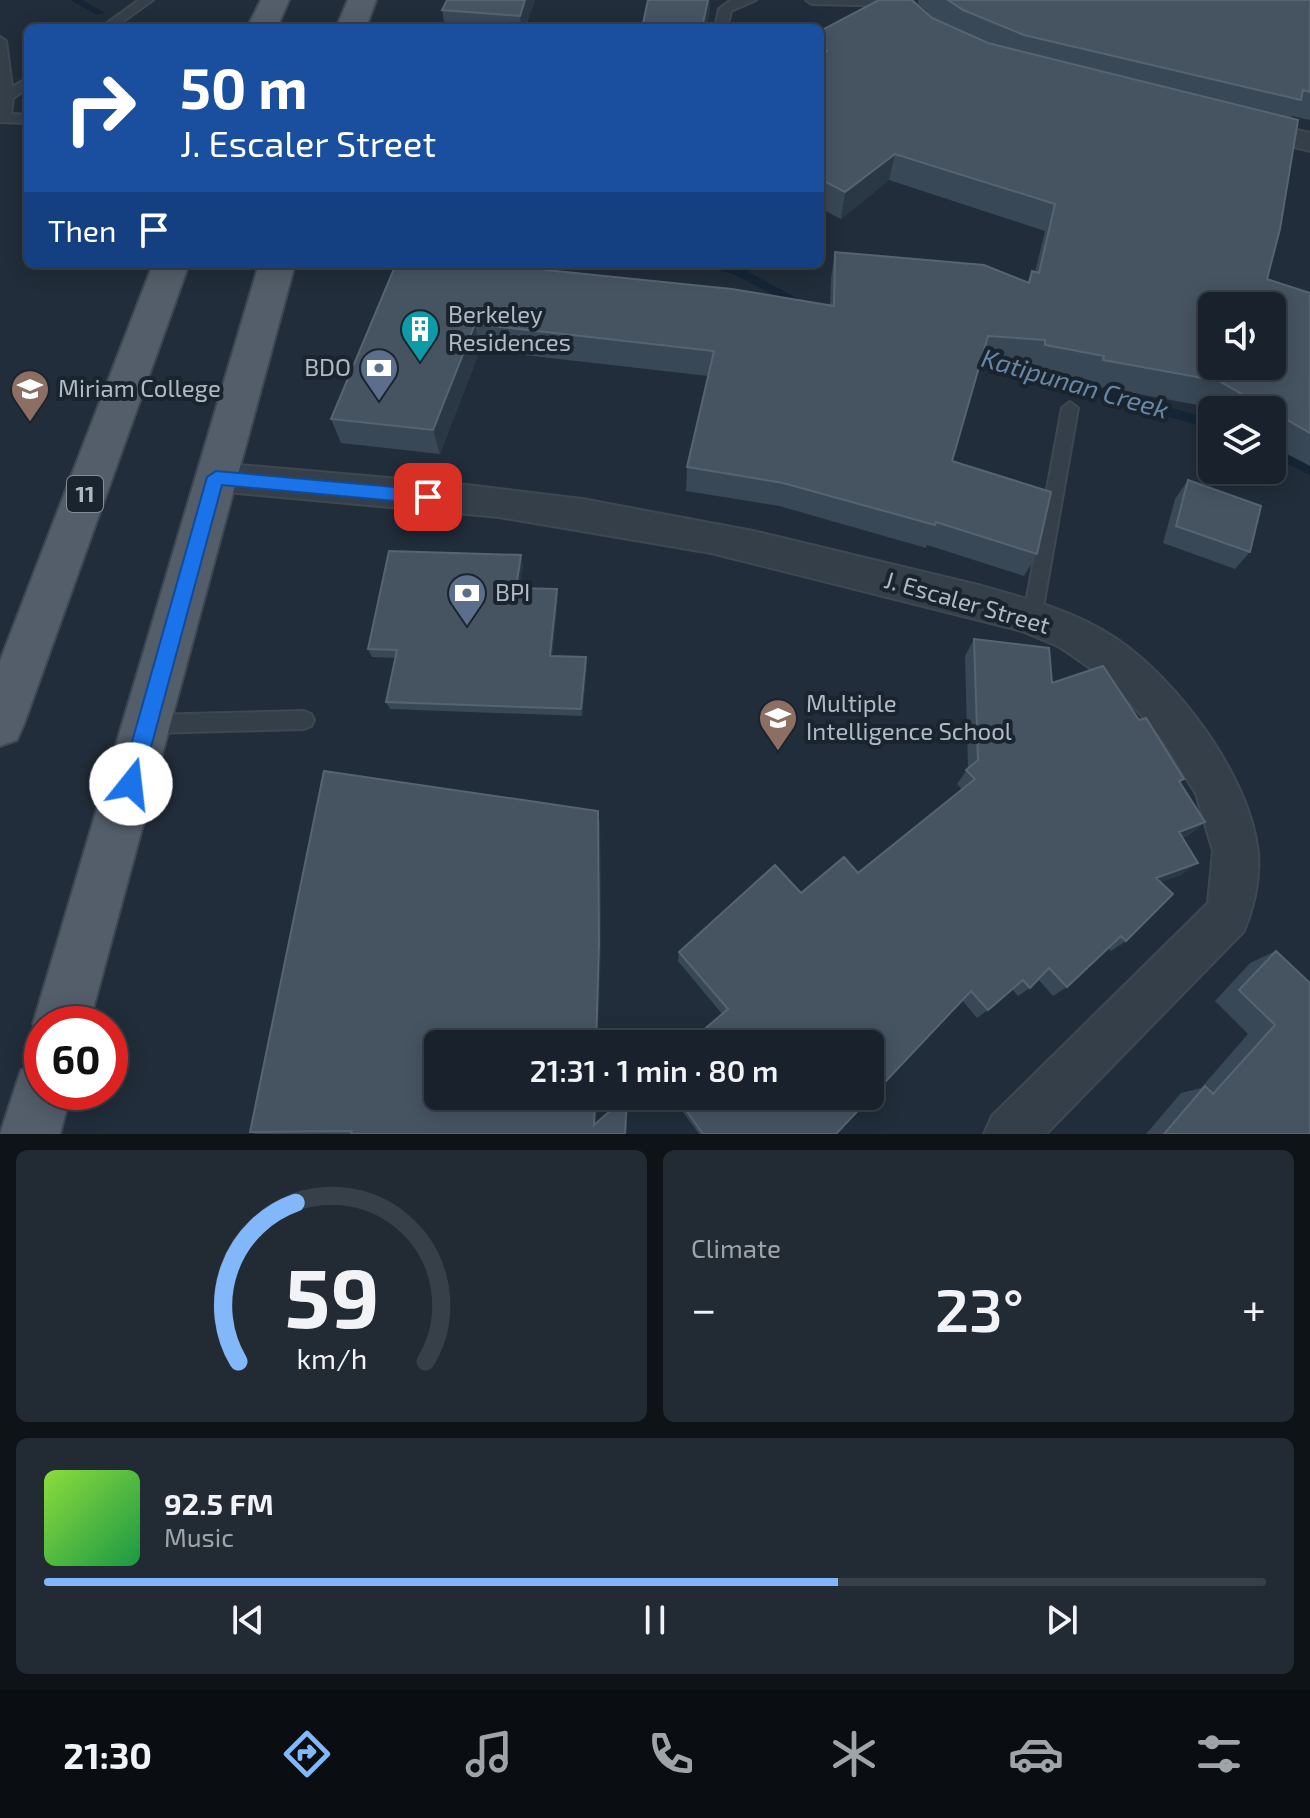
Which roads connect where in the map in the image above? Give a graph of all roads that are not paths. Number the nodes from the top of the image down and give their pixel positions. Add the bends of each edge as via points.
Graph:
1 (147, 0) edge
2 (275, 0) edge
3 (362, 0) edge
4 (750, 0) edge
5 (812, 0) edge
6 (903, 7) edge
7 (112, 24) edge
8 (264, 24) edge
9 (353, 24) edge
10 (722, 24) edge
11 (0, 41) edge
12 (24, 85) edge
13 (7, 96) junction
14 (2, 118) edge
15 (24, 119) edge
16 (1217, 119) edge
17 (1310, 142) edge
18 (170, 268) edge
19 (276, 268) edge
20 (1070, 408) dead end
21 (216, 477) junction
22 (1032, 619) junction
23 (304, 720) dead end
24 (0, 724) edge
25 (148, 724) junction
26 (66, 1006) edge
27 (37, 1110) edge
28 (30, 1134) edge
29 (1010, 1134) edge

1 - 7 lane
2 - 8 main road
3 - 9 main road
4 - 10 lane via 725,9
5 - 6 lane
11 - 13 lane
12 - 13 lane
13 - 14 lane
14 - 15 lane
16 - 17 street
18 - 24 main road, 11
19 - 21 main road
20 - 22 lane
21 - 22 street, J. Escaler Street via 539,508 776,551
21 - 25 main road
22 - 29 street, J. Escaler Street via 1074,635 1110,657 1174,718 1218,796 1234,844 1236,880 1228,915
23 - 25 lane
25 - 26 main road
27 - 28 main road

